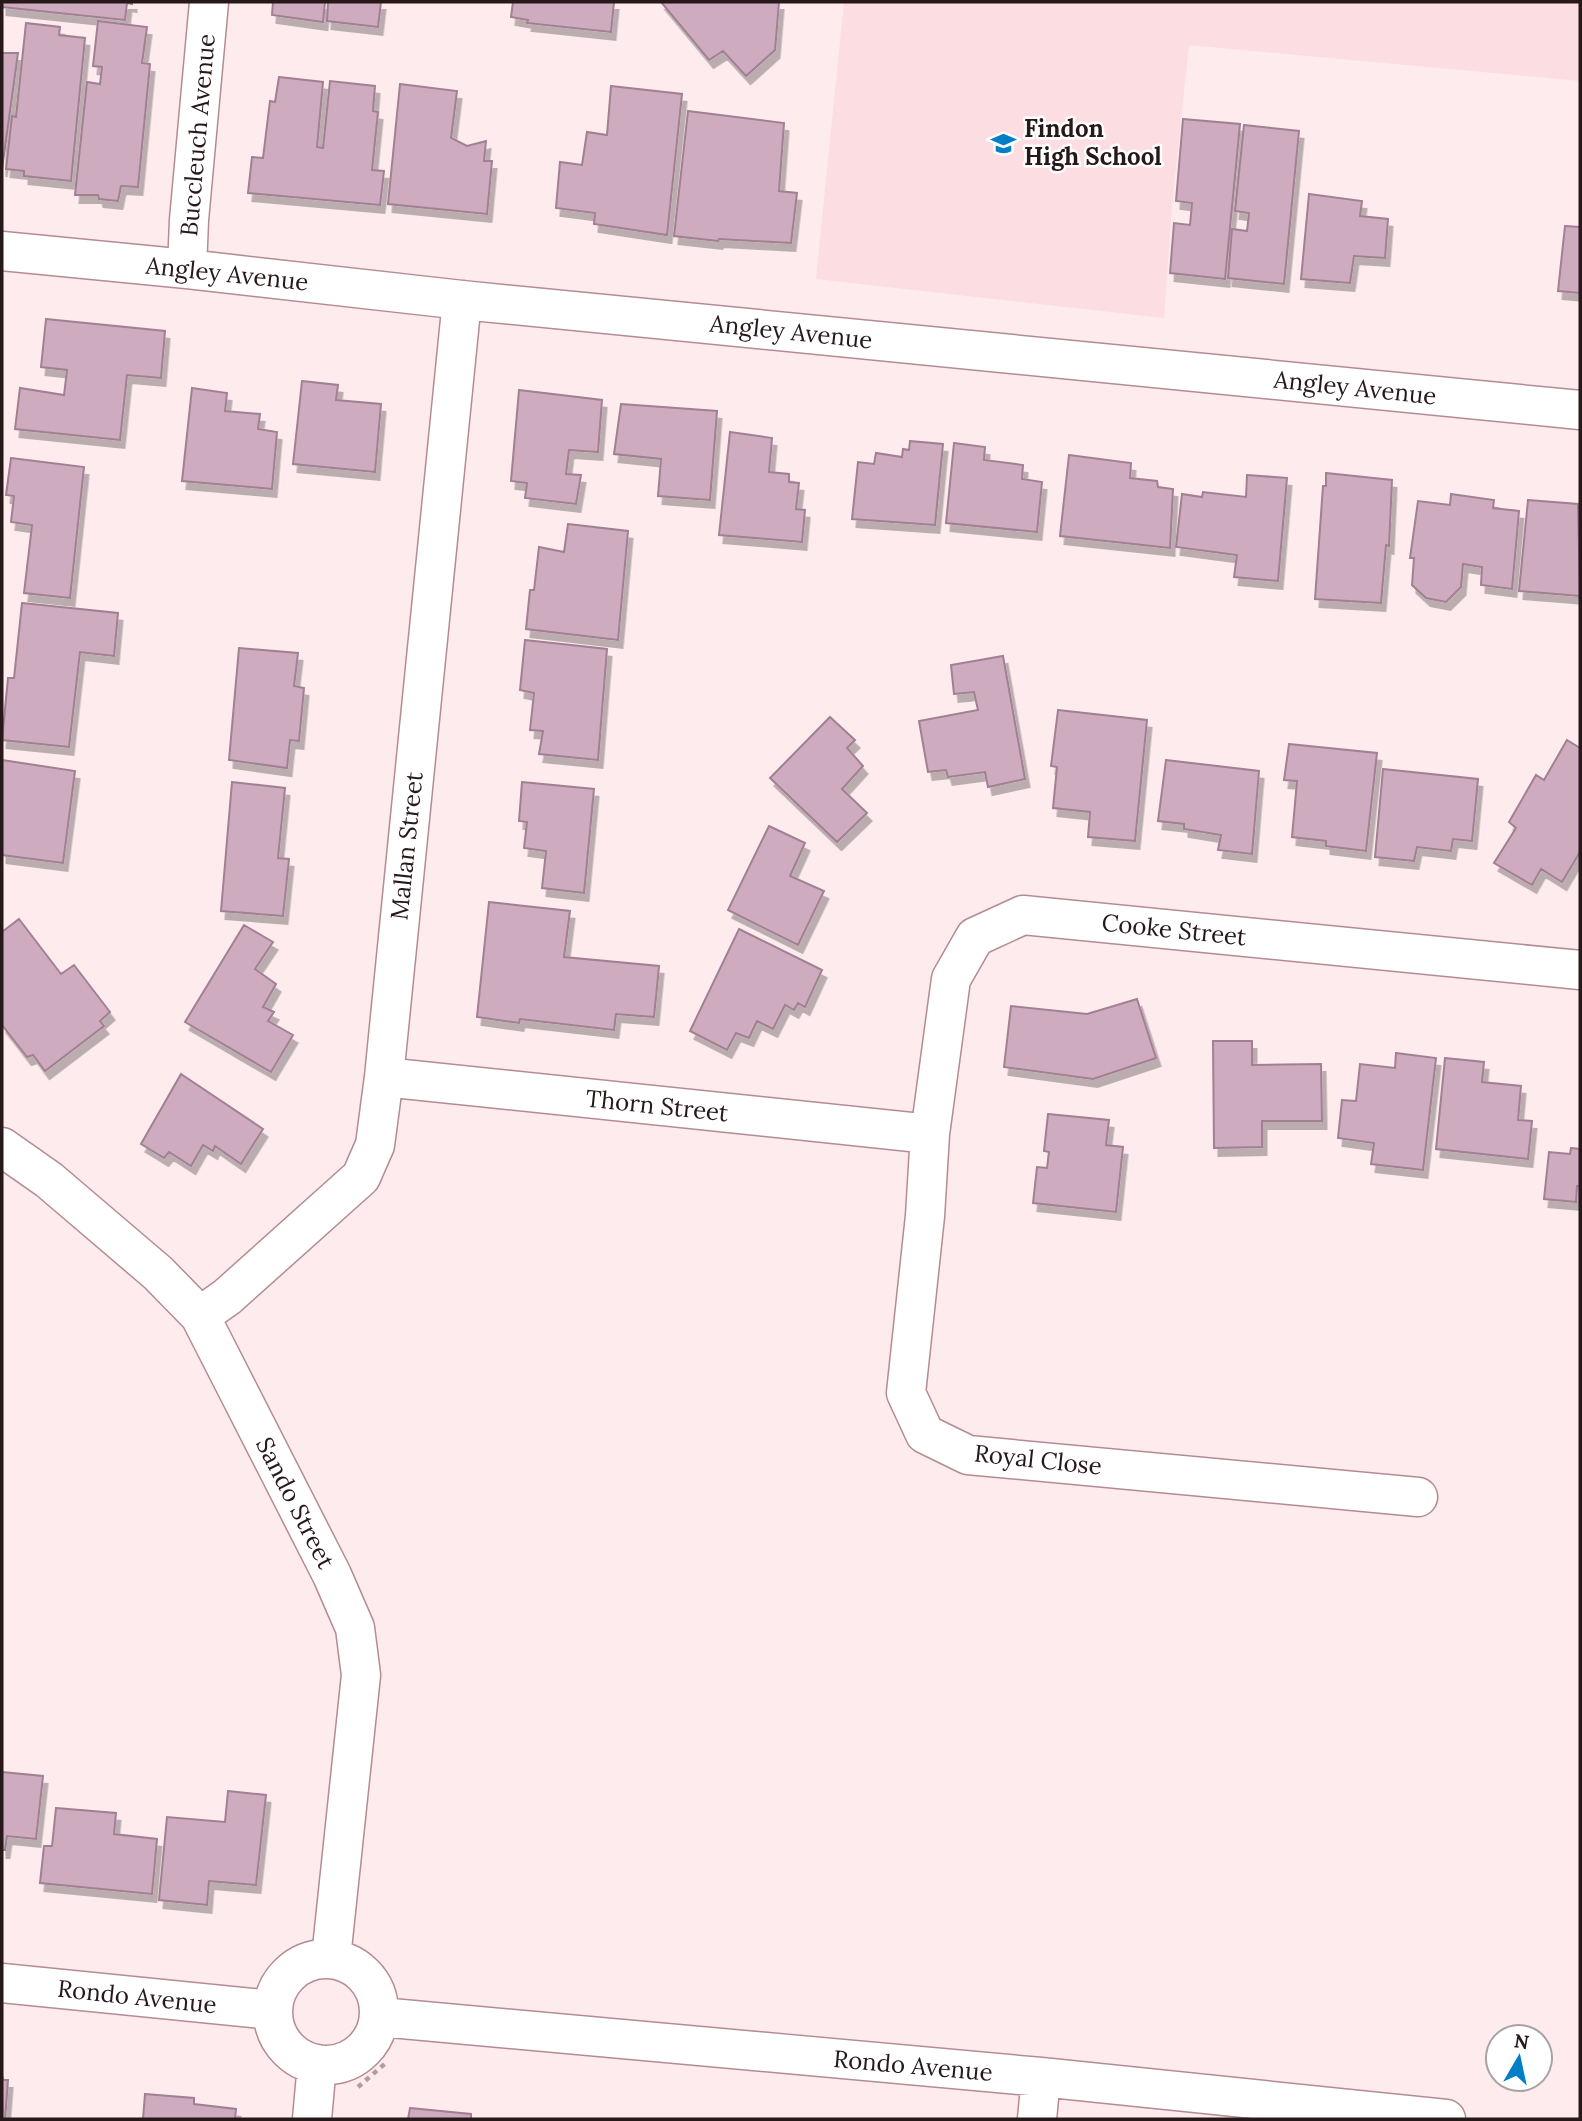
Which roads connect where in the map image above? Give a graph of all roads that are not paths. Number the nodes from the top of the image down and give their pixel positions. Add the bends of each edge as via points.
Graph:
1 (209, 2) edge
2 (2, 251) edge
3 (187, 269) junction
4 (462, 300) junction
5 (1580, 410) edge
6 (1580, 970) edge
7 (384, 1077) junction
8 (930, 1134) junction
9 (2, 1147) edge
10 (200, 1317) junction
11 (1418, 1497) dead end
12 (331, 1958) junction
13 (2, 1983) edge
14 (273, 2010) junction
15 (380, 2017) junction
16 (317, 2064) junction
17 (1041, 2077) junction
18 (312, 2119) edge
19 (1037, 2119) edge
20 (1446, 2119) edge

1 - 3 street, Buccleuch Avenue
2 - 3 street, Angley Avenue
3 - 4 street, Angley Avenue
4 - 5 street, Angley Avenue
4 - 7 street, Mallan Street
6 - 8 street, Cooke Street via 1023,915 975,937 951,979
7 - 8 street, Thorn Street
7 - 10 street, Mallan Street via 375,1145 361,1177
8 - 11 street, Royal Close via 906,1393 925,1434 968,1455
9 - 10 street, Sando Street via 49,1180 158,1273
10 - 12 street, Sando Street via 355,1628 361,1675
12 - 14 street via 296,1967 282,1980
12 - 15 street via 354,1966 370,1979
13 - 14 street, Rondo Avenue
14 - 16 street via 282,2042 302,2060
15 - 16 street via 370,2043 357,2056 343,2063
15 - 17 street, Rondo Avenue
16 - 18 street
17 - 19 street
17 - 20 street, Rondo Avenue

